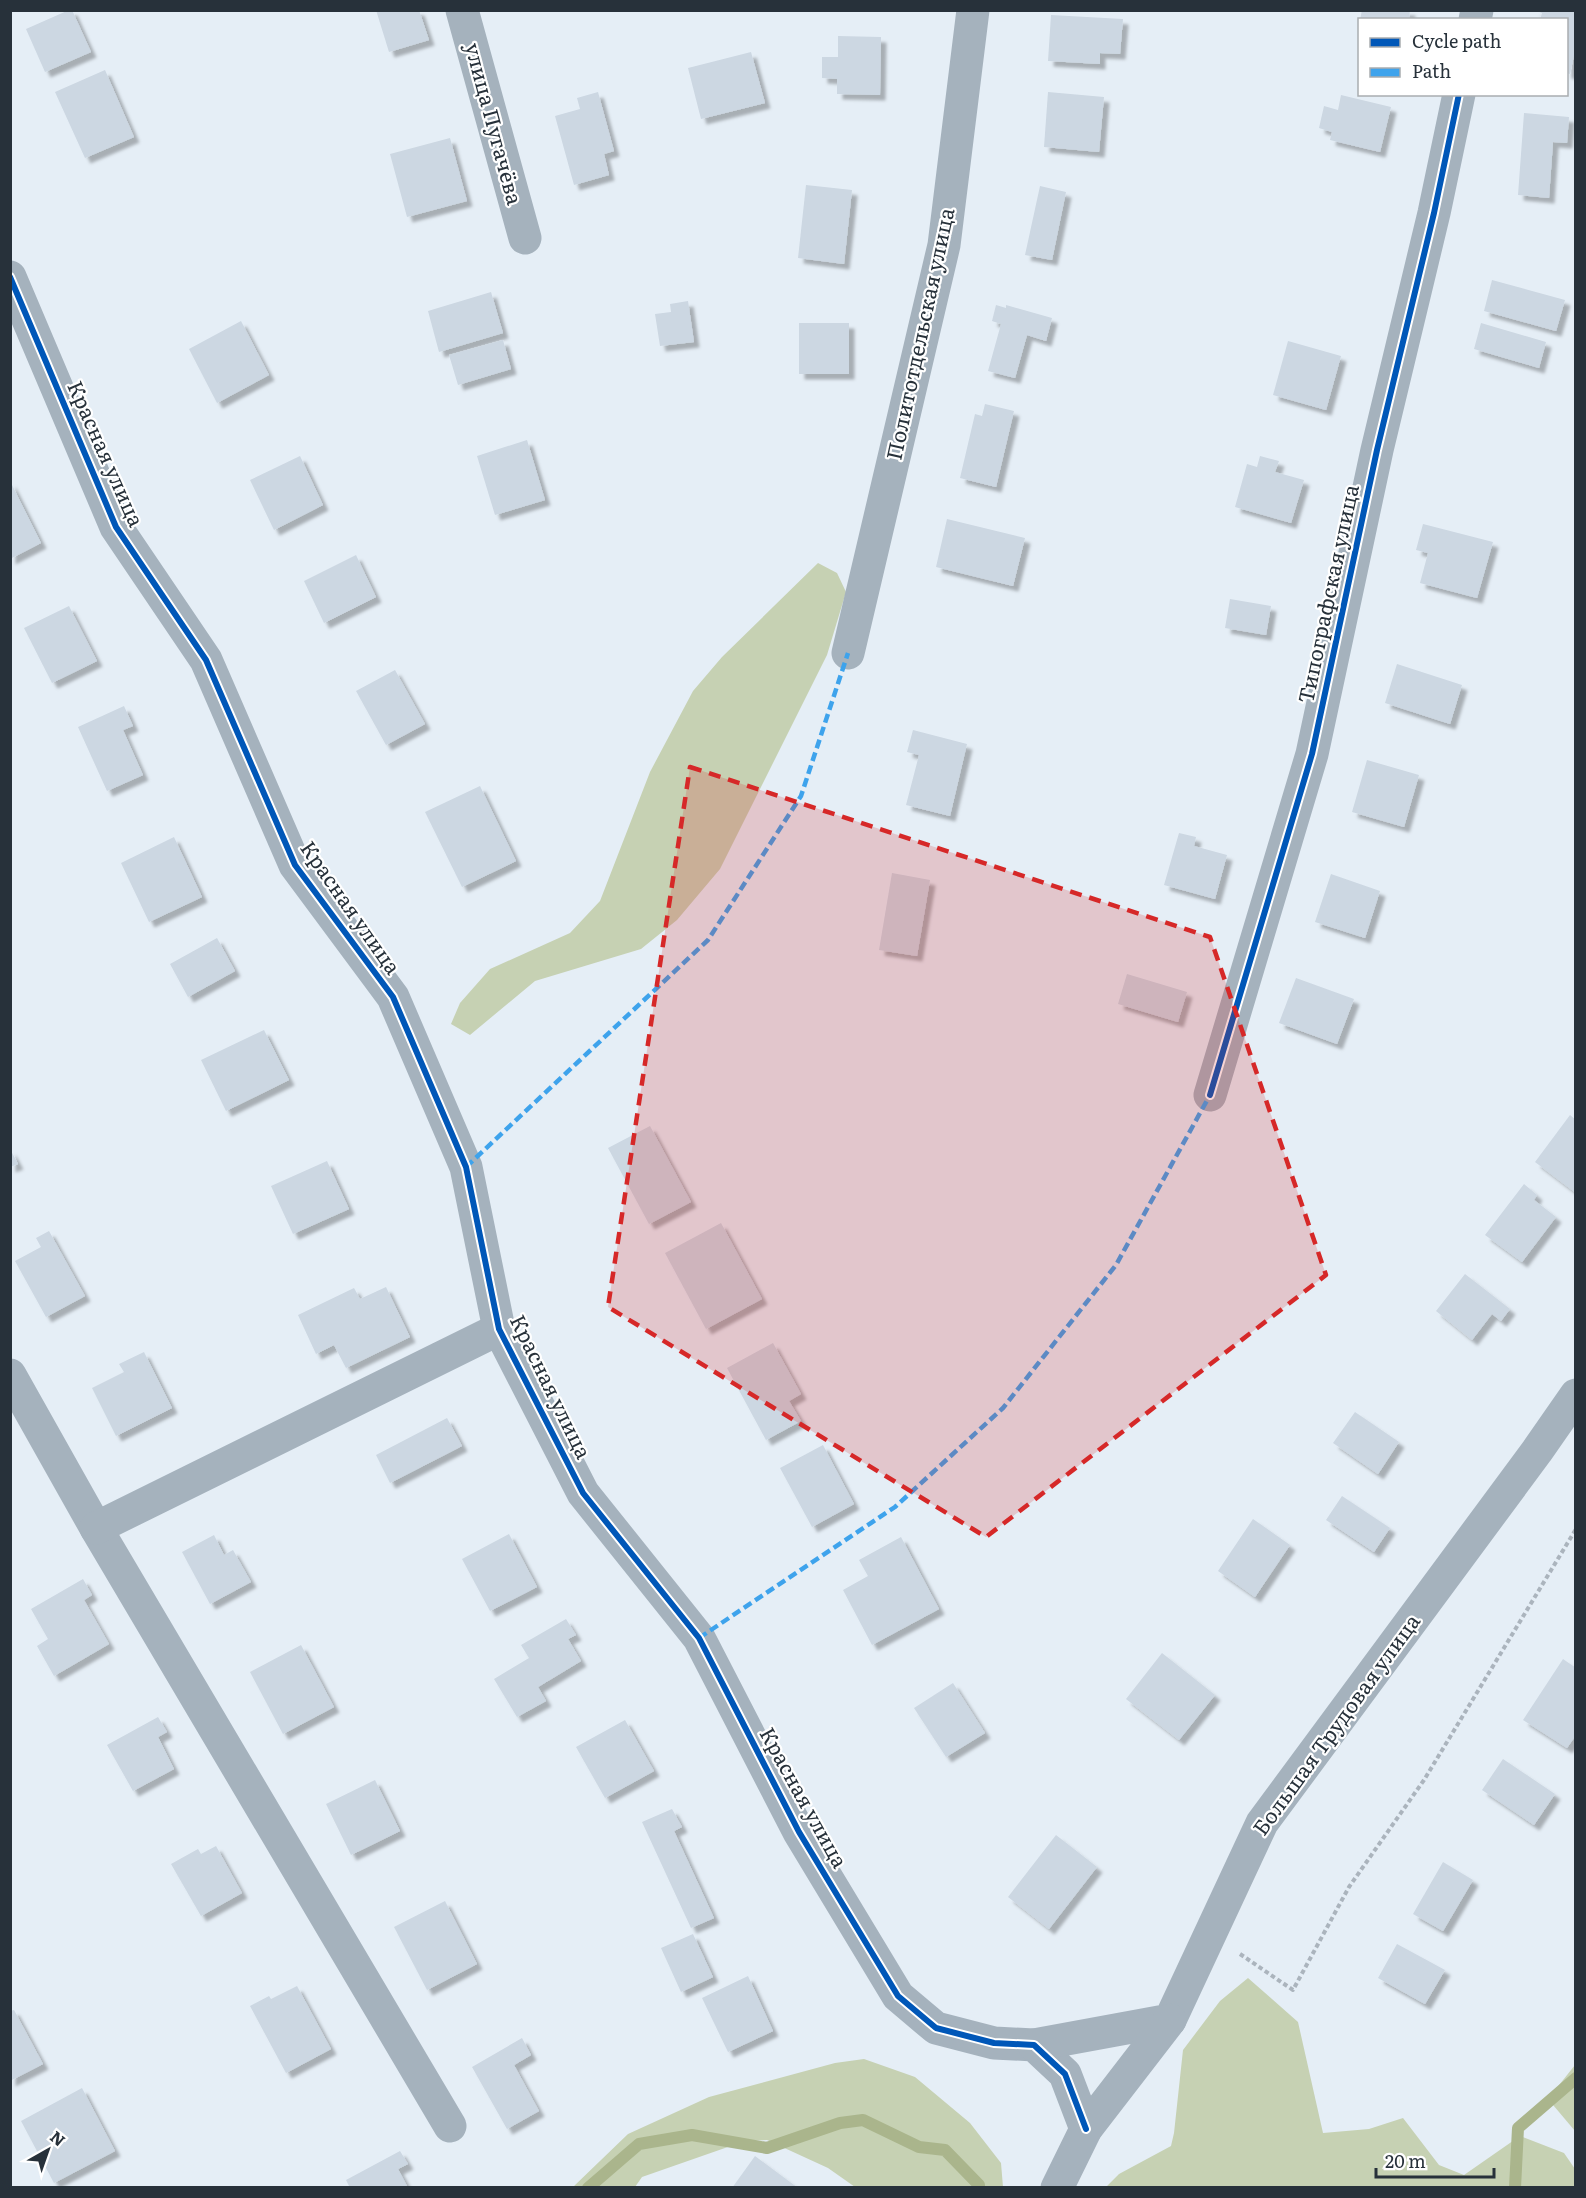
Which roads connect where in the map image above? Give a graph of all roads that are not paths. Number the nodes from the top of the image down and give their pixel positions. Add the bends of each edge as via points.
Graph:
1 (462, 10) edge
2 (973, 10) edge
3 (1459, 96) edge
4 (525, 238) dead end
5 (10, 277) edge
6 (848, 653) dead end
7 (1210, 1095) dead end
8 (499, 1329) junction
9 (10, 1375) edge
10 (1575, 1395) edge
11 (96, 1528) junction
12 (1170, 2020) junction
13 (1034, 2045) junction
14 (450, 2126) dead end
15 (1086, 2129) junction
16 (1057, 2187) edge

1 - 4 street, улица Пугачёва
2 - 6 street, Политотдельская улица via 944,245
3 - 7 street, Типографская улица via 1312,754
5 - 8 street, Красная улица via 116,528 206,660 295,865 393,997 465,1167
8 - 11 street
8 - 13 street, Красная улица via 583,1493 699,1638 800,1832 898,1996 936,2028 994,2043
9 - 11 street
10 - 12 street, Большая Трудовая улица via 1262,1823
11 - 14 street
12 - 13 street
12 - 15 street, Большая Трудовая улица
13 - 15 street via 1065,2074
15 - 16 street, Большая Трудовая улица

